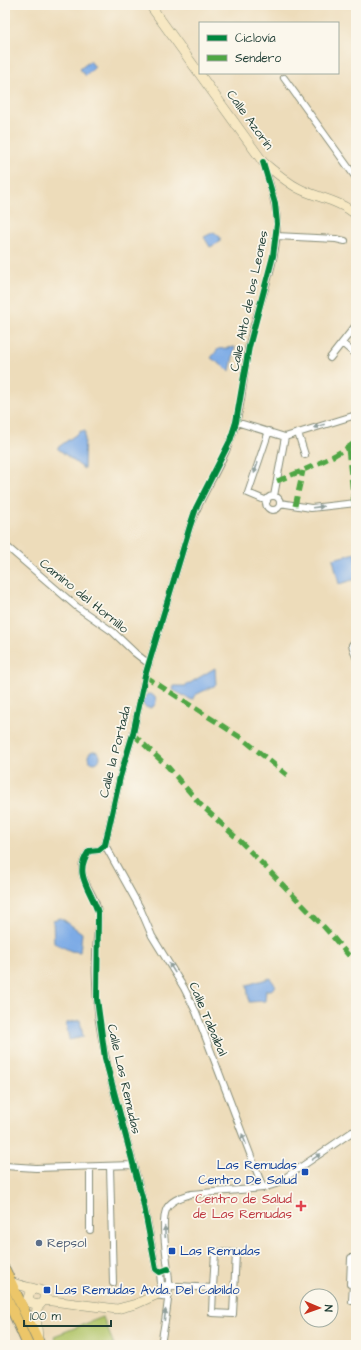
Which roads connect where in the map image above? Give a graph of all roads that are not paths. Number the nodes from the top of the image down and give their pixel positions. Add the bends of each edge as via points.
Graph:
1 (150, 5) edge
2 (199, 72) edge
3 (200, 74) edge
4 (284, 78) dead end
5 (264, 162) junction
6 (356, 178) edge
7 (356, 214) edge
8 (276, 236) junction
9 (345, 242) dead end
10 (356, 326) edge
11 (342, 343) junction
12 (356, 355) edge
13 (330, 358) dead end
14 (356, 415) edge
15 (236, 422) junction
16 (268, 431) junction
17 (298, 433) junction
18 (285, 437) junction
19 (305, 455) dead end
20 (274, 496) junction
21 (267, 500) junction
22 (280, 503) junction
23 (356, 503) edge
24 (5, 545) edge
25 (356, 640) edge
26 (356, 657) edge
27 (149, 664) junction
28 (105, 845) junction
29 (356, 1131) edge
30 (133, 1165) junction
31 (5, 1166) edge
32 (110, 1166) junction
33 (90, 1167) junction
34 (263, 1188) junction
35 (90, 1230) dead end
36 (356, 1258) edge
37 (168, 1269) junction
38 (5, 1270) edge
39 (160, 1272) junction
40 (11, 1282) junction
41 (113, 1283) dead end
42 (169, 1284) junction
43 (354, 1284) edge
44 (161, 1285) junction
45 (213, 1288) junction
46 (34, 1289) junction
47 (5, 1294) edge
48 (156, 1295) junction
49 (168, 1297) junction
50 (352, 1301) dead end
51 (42, 1303) junction
52 (39, 1343) edge
53 (28, 1345) edge
54 (161, 1345) edge

1 - 2 street, Calle Azorín
3 - 5 street, Calle Azorín
4 - 6 street
5 - 7 street, Calle Azorín via 299,188 346,206
5 - 8 street, Calle Alto de los Leones via 275,204
8 - 9 street via 336,239
8 - 15 street, Calle Alto de los Leones via 249,347
10 - 11 street
11 - 12 street
11 - 13 street
14 -> 17 street
15 - 16 street
15 - 27 street via 223,458 196,508
16 - 18 street
16 -> 21 street via 248,493
17 - 18 street
17 - 19 street
18 - 20 street
20 - 21 street
20 - 22 street via 279,498
21 - 22 street via 270,509 275,510
22 -> 23 street via 311,508
24 - 27 street, Camino del Hornillo
25 - 26 street via 352,645
27 - 28 street, Calle la Portada via 138,702 133,734 108,822
28 - 30 street, Calle Las Remudas via 99,850 89,851 84,858 82,873 98,913 96,998 105,1058
34 -> 28 street, Calle Tabaibal via 196,1012 152,936 140,908
34 -> 29 street via 276,1184
30 - 32 street
30 - 39 street, Calle Las Remudas via 156,1269
31 - 33 street
32 - 33 street
32 - 41 street
33 - 35 street
37 -> 34 street via 165,1222 166,1210 172,1203 191,1194
36 - 43 street via 351,1258 350,1284
37 - 39 street
37 - 42 street
38 - 40 main road
39 - 44 street, Calle Las Remudas
40 - 46 street
40 - 52 main road
42 - 44 street
42 - 45 street
42 - 49 street
43 - 50 street
44 - 48 street
45 - 45 street via 212,1313 233,1314 236,1253 215,1252
46 - 51 street via 42,1291
46 - 51 street via 28,1298 31,1303
47 - 53 main road
48 - 49 street
48 - 51 street via 117,1309
54 -> 49 street
51 - 52 street via 36,1314

